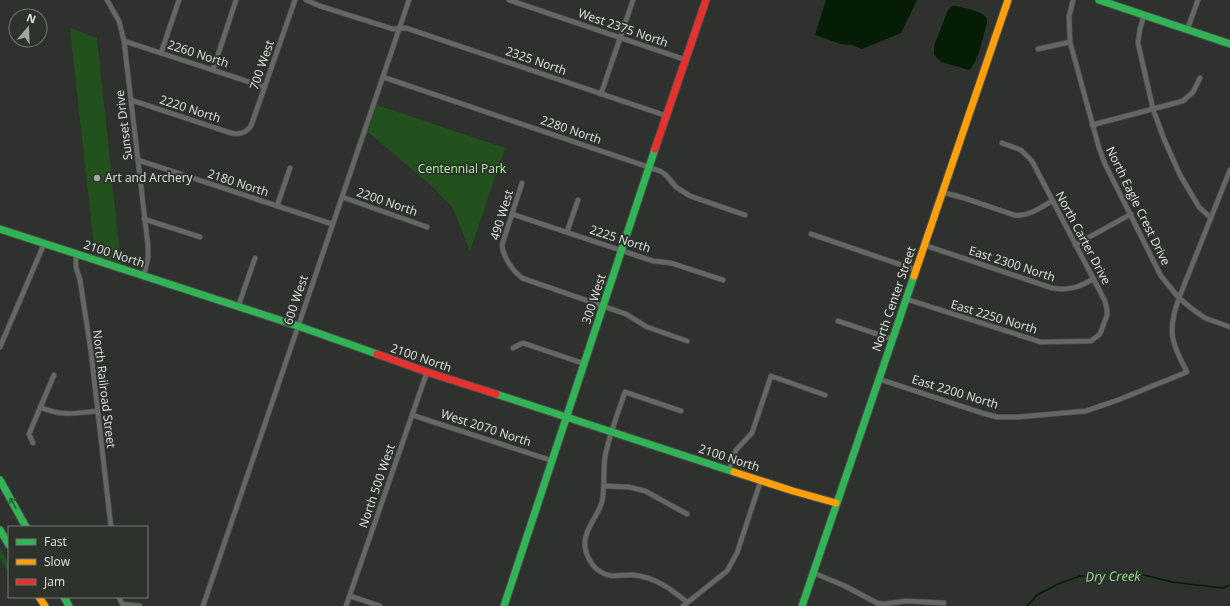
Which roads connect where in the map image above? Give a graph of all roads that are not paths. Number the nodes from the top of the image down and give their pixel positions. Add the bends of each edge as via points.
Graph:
1 (108, 0) edge
2 (179, 0) edge
3 (236, 0) edge
4 (295, 0) edge
5 (306, 0) edge
6 (409, 0) edge
7 (509, 0) edge
8 (633, 0) edge
9 (705, 0) edge
10 (1008, 0) edge
11 (1073, 0) edge
12 (1099, 0) edge
13 (1198, 0) edge
14 (1113, 2) edge
15 (1144, 15) junction
16 (399, 28) junction
17 (1187, 30) junction
18 (620, 38) junction
19 (124, 41) junction
20 (1070, 42) junction
21 (1230, 44) edge
22 (1038, 49) dead end
23 (161, 53) junction
24 (686, 60) junction
25 (213, 70) junction
26 (383, 77) junction
27 (1200, 78) dead end
28 (265, 87) junction
29 (601, 94) junction
30 (131, 100) junction
31 (1153, 109) junction
32 (667, 116) junction
33 (1092, 125) junction
34 (243, 133) joint
35 (1002, 143) dead end
36 (138, 160) junction
37 (649, 167) junction
38 (290, 168) dead end
39 (1229, 173) edge
40 (522, 183) dead end
41 (942, 192) junction
42 (342, 197) junction
43 (578, 200) dead end
44 (1052, 201) junction
45 (277, 206) junction
46 (512, 214) junction
47 (1131, 214) junction
48 (745, 215) dead end
49 (1211, 218) junction
50 (144, 219) junction
51 (332, 224) junction
52 (427, 227) dead end
53 (0, 229) edge
54 (567, 232) junction
55 (811, 234) dead end
56 (200, 238) dead end
57 (44, 244) junction
58 (1075, 244) junction
59 (924, 245) junction
60 (622, 250) junction
61 (76, 253) junction
62 (255, 258) dead end
63 (916, 270) junction
64 (144, 276) junction
65 (1094, 279) junction
66 (723, 280) dead end
67 (1179, 298) junction
68 (906, 300) junction
69 (238, 306) junction
70 (604, 306) junction
71 (838, 321) dead end
72 (298, 326) junction
73 (1230, 327) edge
74 (1100, 334) joint
75 (892, 339) junction
76 (687, 341) dead end
77 (0, 347) edge
78 (513, 348) dead end
79 (585, 364) junction
80 (427, 372) junction
81 (54, 375) dead end
82 (879, 379) junction
83 (825, 395) dead end
84 (40, 408) junction
85 (98, 411) junction
86 (681, 411) dead end
87 (412, 415) junction
88 (568, 417) junction
89 (612, 431) junction
90 (33, 443) dead end
91 (553, 461) junction
92 (729, 470) junction
93 (0, 480) edge
94 (761, 480) junction
95 (605, 486) junction
96 (836, 503) junction
97 (687, 514) dead end
98 (25, 526) edge
99 (111, 526) edge
100 (0, 530) edge
101 (8, 543) edge
102 (814, 573) junction
103 (350, 596) junction
104 (119, 598) edge
105 (944, 603) dead end
106 (685, 604) edge
107 (905, 604) edge
108 (140, 606) edge
109 (203, 606) edge
110 (346, 606) edge
111 (380, 606) edge
112 (504, 606) edge
113 (802, 606) edge

1 - 19 street, Sunset Drive via 120,21
2 - 23 street
3 - 25 street
4 - 28 street, 700 West
5 - 16 street, 2325 North via 393,29
6 - 16 street, 600 West
7 - 18 street, West 2375 North
8 - 18 street
9 - 24 main road, 300 West
10 - 41 main road, North Center Street
11 - 20 street, North Eagle Crest Drive via 1069,17
12 - 14 main road
13 - 17 street
14 - 15 main road
15 - 17 main road
15 - 31 street via 1139,35 1139,50
16 - 26 street, 600 West
16 - 29 street, 2325 North via 406,28
17 - 21 main road
18 - 24 street, West 2375 North
18 - 29 street
19 - 23 street, 2260 North
19 - 30 street, Sunset Drive
20 - 22 street
20 - 33 street, North Eagle Crest Drive
23 - 25 street, 2260 North
24 - 32 main road, 300 West
25 - 28 street, 2260 North
26 - 37 street, 2280 North
26 - 42 street, 600 West
27 - 31 street via 1193,92 1183,101
28 - 34 street, 700 West via 251,126
29 - 32 street, 2325 North
30 - 34 street, 2220 North via 231,134
30 - 36 street, Sunset Drive
31 - 33 street
31 - 49 street via 1180,175 1199,207
32 - 37 main road, 300 West
33 - 47 street, North Eagle Crest Drive via 1101,155
35 - 44 street, North Carter Drive via 1027,155
36 - 45 street, 2180 North
36 - 50 street, Sunset Drive
37 - 48 street, 2280 North via 666,175 676,187 690,196
37 - 60 main road, 300 West
38 - 45 street
39 - 49 street
40 - 46 street, 490 West
41 - 44 street via 1021,216
41 - 59 main road, North Center Street
42 - 51 street, 600 West
42 - 52 street, 2200 North
43 - 54 street
44 - 58 street, North Carter Drive
45 - 51 street, 2180 North
46 - 54 street, 2225 North
46 - 70 street, 490 West via 502,250 515,273 522,278
47 - 58 street
47 - 67 street, North Eagle Crest Drive via 1161,276
49 - 67 street
50 - 56 street
50 - 64 street, Sunset Drive via 148,258
51 - 72 street, 600 West
53 - 57 main road, 2100 North
54 - 60 street, 2225 North
55 - 63 street
57 - 61 main road, 2100 North
57 - 77 street
58 - 65 street, North Carter Drive
59 - 63 main road, North Center Street
59 - 65 street, East 2300 North via 1052,288 1070,289
60 - 66 street, 2225 North
60 - 70 main road, 300 West
61 - 64 main road, 2100 North
61 - 85 street, North Railroad Street
62 - 69 street
63 - 68 main road, North Center Street
64 - 69 main road, 2100 North
65 - 74 street, North Carter Drive via 1107,310
67 - 73 street, North Eagle Crest Drive via 1205,318
67 - 82 street, East 2200 North via 1172,318 1172,337 1187,372 1086,411 1018,417 997,416
68 - 74 street, East 2250 North via 1041,342 1091,341
68 - 75 main road, North Center Street
69 - 72 main road, 2100 North
70 - 76 street via 626,314 647,327
70 - 79 main road, 300 West
71 - 75 street
72 - 80 main road, 2100 North
72 - 109 street, 600 West
75 - 82 main road, North Center Street
78 - 79 street via 523,344
79 - 88 main road, 300 West
80 - 87 street, North 500 West
80 - 88 main road, 2100 North
81 - 84 street
82 - 96 main road, North Center Street
83 - 92 street via 771,376 752,433 736,450
84 - 85 street via 64,414
84 - 90 street via 29,434
85 - 99 street, North Railroad Street
86 - 89 street via 625,392
87 - 91 street, West 2070 North
87 - 103 street, North 500 West
88 - 89 main road, 2100 North
88 - 91 main road, 300 West
89 - 92 main road, 2100 North
89 - 95 street via 605,456
91 - 112 main road, 300 West
92 - 94 main road, 2100 North
98 -> 93 main road
94 - 96 main road, 2100 North
94 - 106 street via 737,553 727,571
95 - 97 street via 645,491
95 - 106 street via 601,504 587,532 586,553 599,571 607,576 645,577 670,588
96 - 102 main road, North Center Street
100 - 101 main road
102 - 107 street via 877,603
102 - 113 main road, North Center Street
103 - 110 street, North 500 West
103 - 111 street
104 - 108 street via 122,604
105 - 107 street

